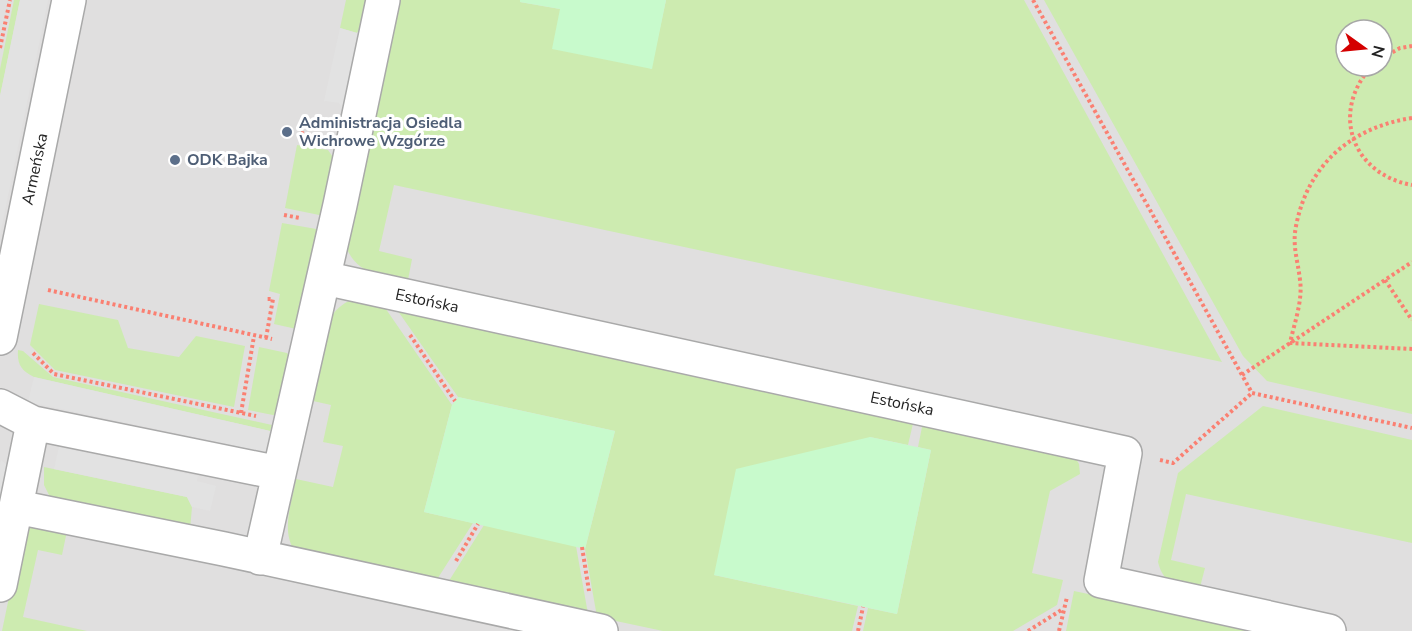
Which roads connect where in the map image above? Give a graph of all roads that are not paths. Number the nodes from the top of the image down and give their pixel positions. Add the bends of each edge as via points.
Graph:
1 (69, 0) edge
2 (383, 0) edge
3 (324, 278) junction
4 (0, 338) edge
5 (0, 406) edge
6 (33, 423) junction
7 (279, 473) junction
8 (16, 507) junction
9 (260, 558) junction
10 (0, 585) edge
11 (601, 631) edge
12 (1329, 631) edge

1 - 4 street, Armeńska
2 - 3 street
3 - 7 street
3 - 12 street, Estońska via 1125,453 1101,581
5 - 6 street
6 - 7 street
6 - 8 street
7 - 9 street
8 - 9 street
8 - 10 street
9 - 11 street

